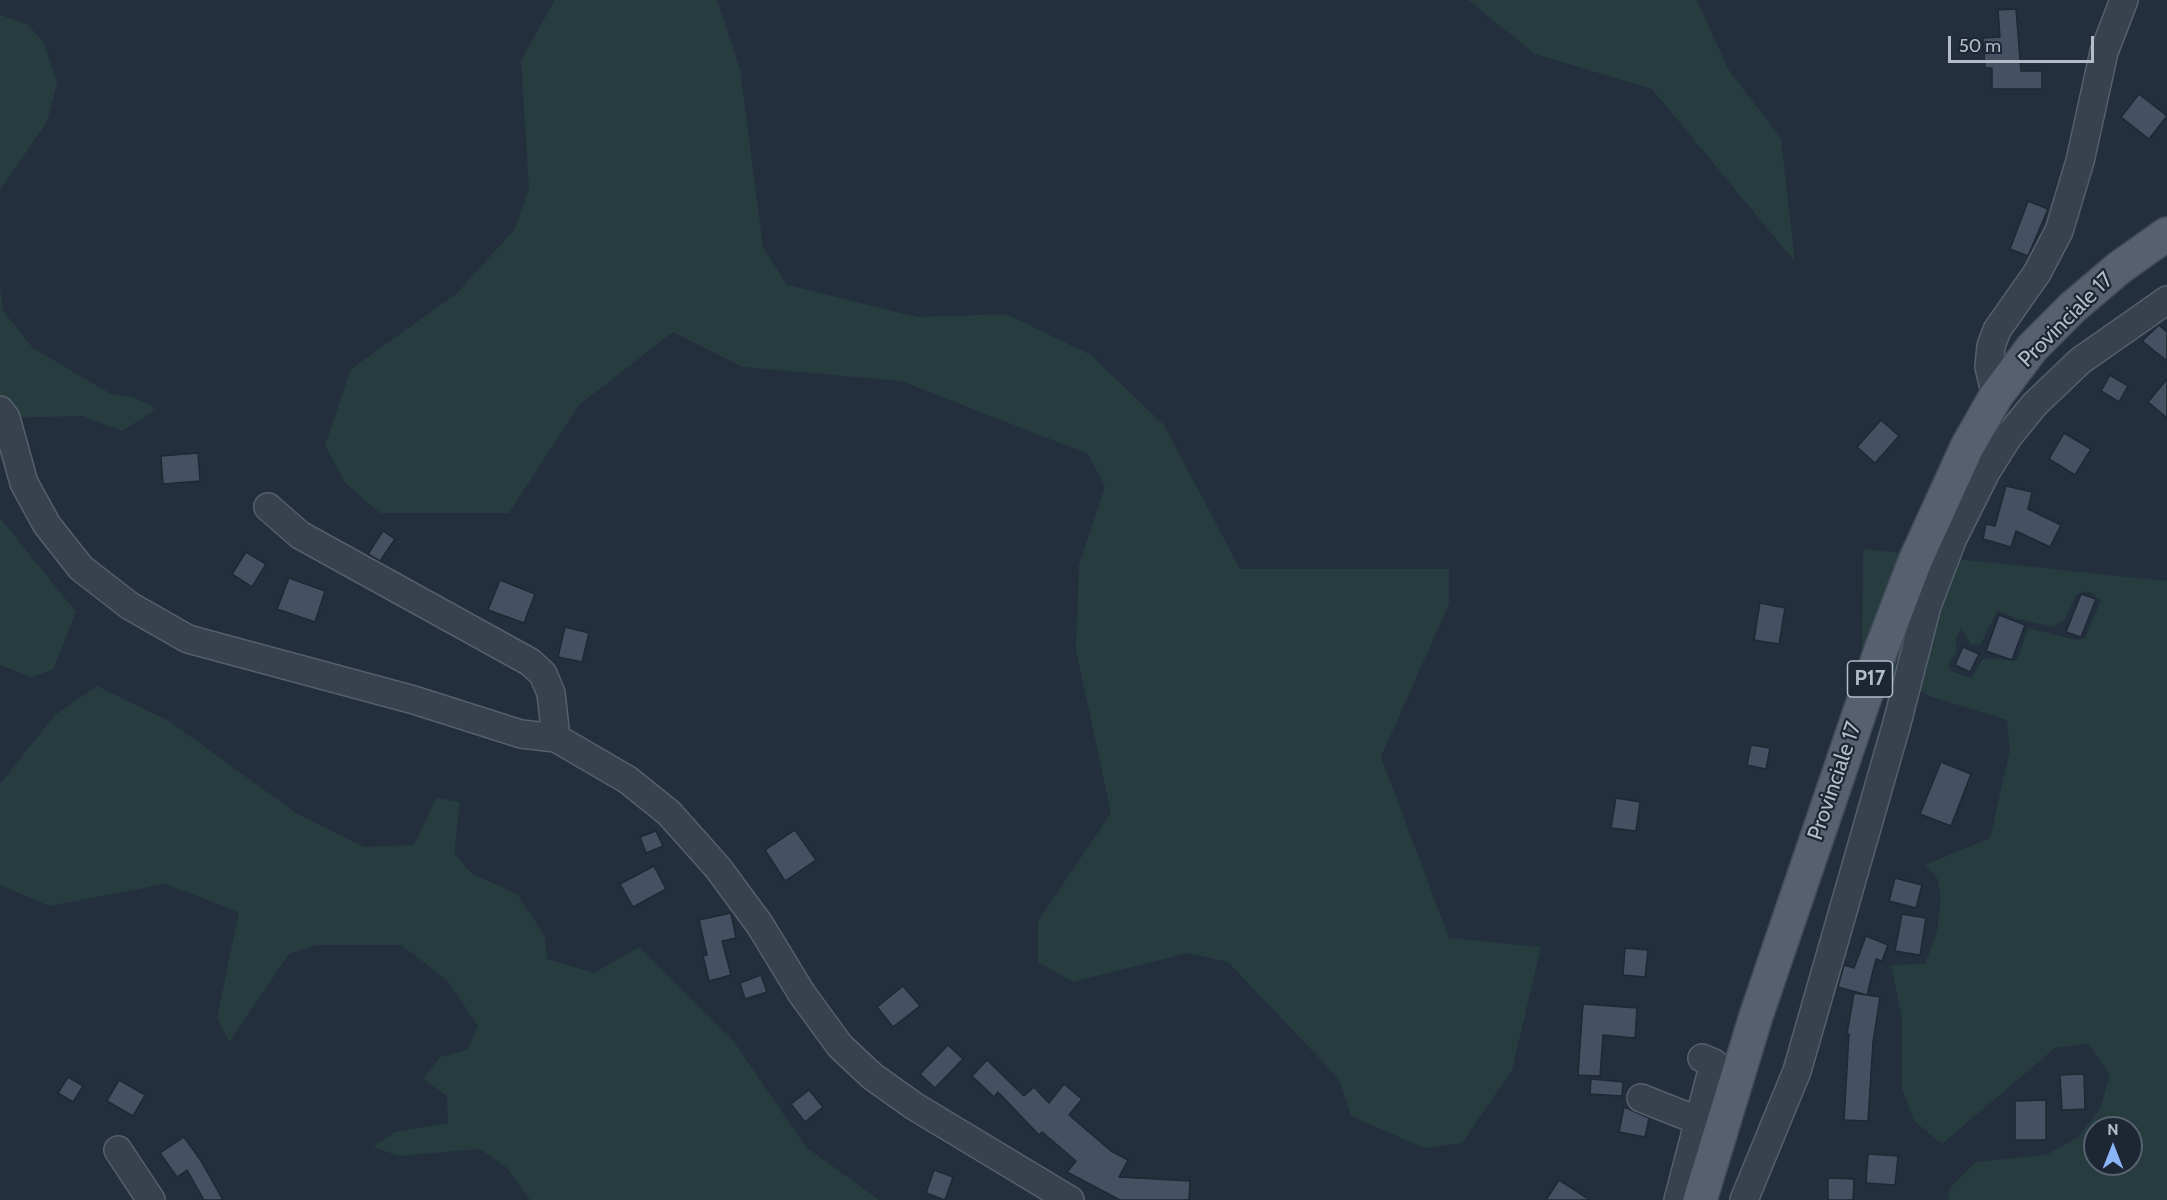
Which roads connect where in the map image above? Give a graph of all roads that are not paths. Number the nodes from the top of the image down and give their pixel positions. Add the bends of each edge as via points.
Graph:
1 (2124, 0) edge
2 (2167, 234) edge
3 (2167, 300) edge
4 (1996, 396) junction
5 (0, 410) edge
6 (268, 507) dead end
7 (556, 738) junction
8 (1702, 1058) dead end
9 (1641, 1098) dead end
10 (1699, 1121) junction
11 (118, 1150) dead end
12 (152, 1200) edge
13 (1070, 1200) edge
14 (1678, 1200) edge
15 (1700, 1200) edge
16 (1744, 1200) edge

1 - 4 street via 2104,52 2080,161 2059,231 1991,346 1989,367
2 - 4 main road, Provinciale 17 / P17 via 2073,307 2032,348
3 - 16 street via 2080,361 2034,405 1986,472 1953,538 1927,606 1797,1071
4 - 15 main road, Provinciale 17 / P17 via 1942,500 1881,651 1756,1016
5 - 7 street via 6,418 24,483 47,525 81,568 130,606 188,639 414,700 521,734
6 - 7 street via 300,535 530,662 543,674 551,693
7 - 13 street via 628,780 669,813 718,868 840,1046 872,1076 914,1106
8 - 10 street via 1714,1063
9 - 10 street
10 - 14 street
11 - 12 street

